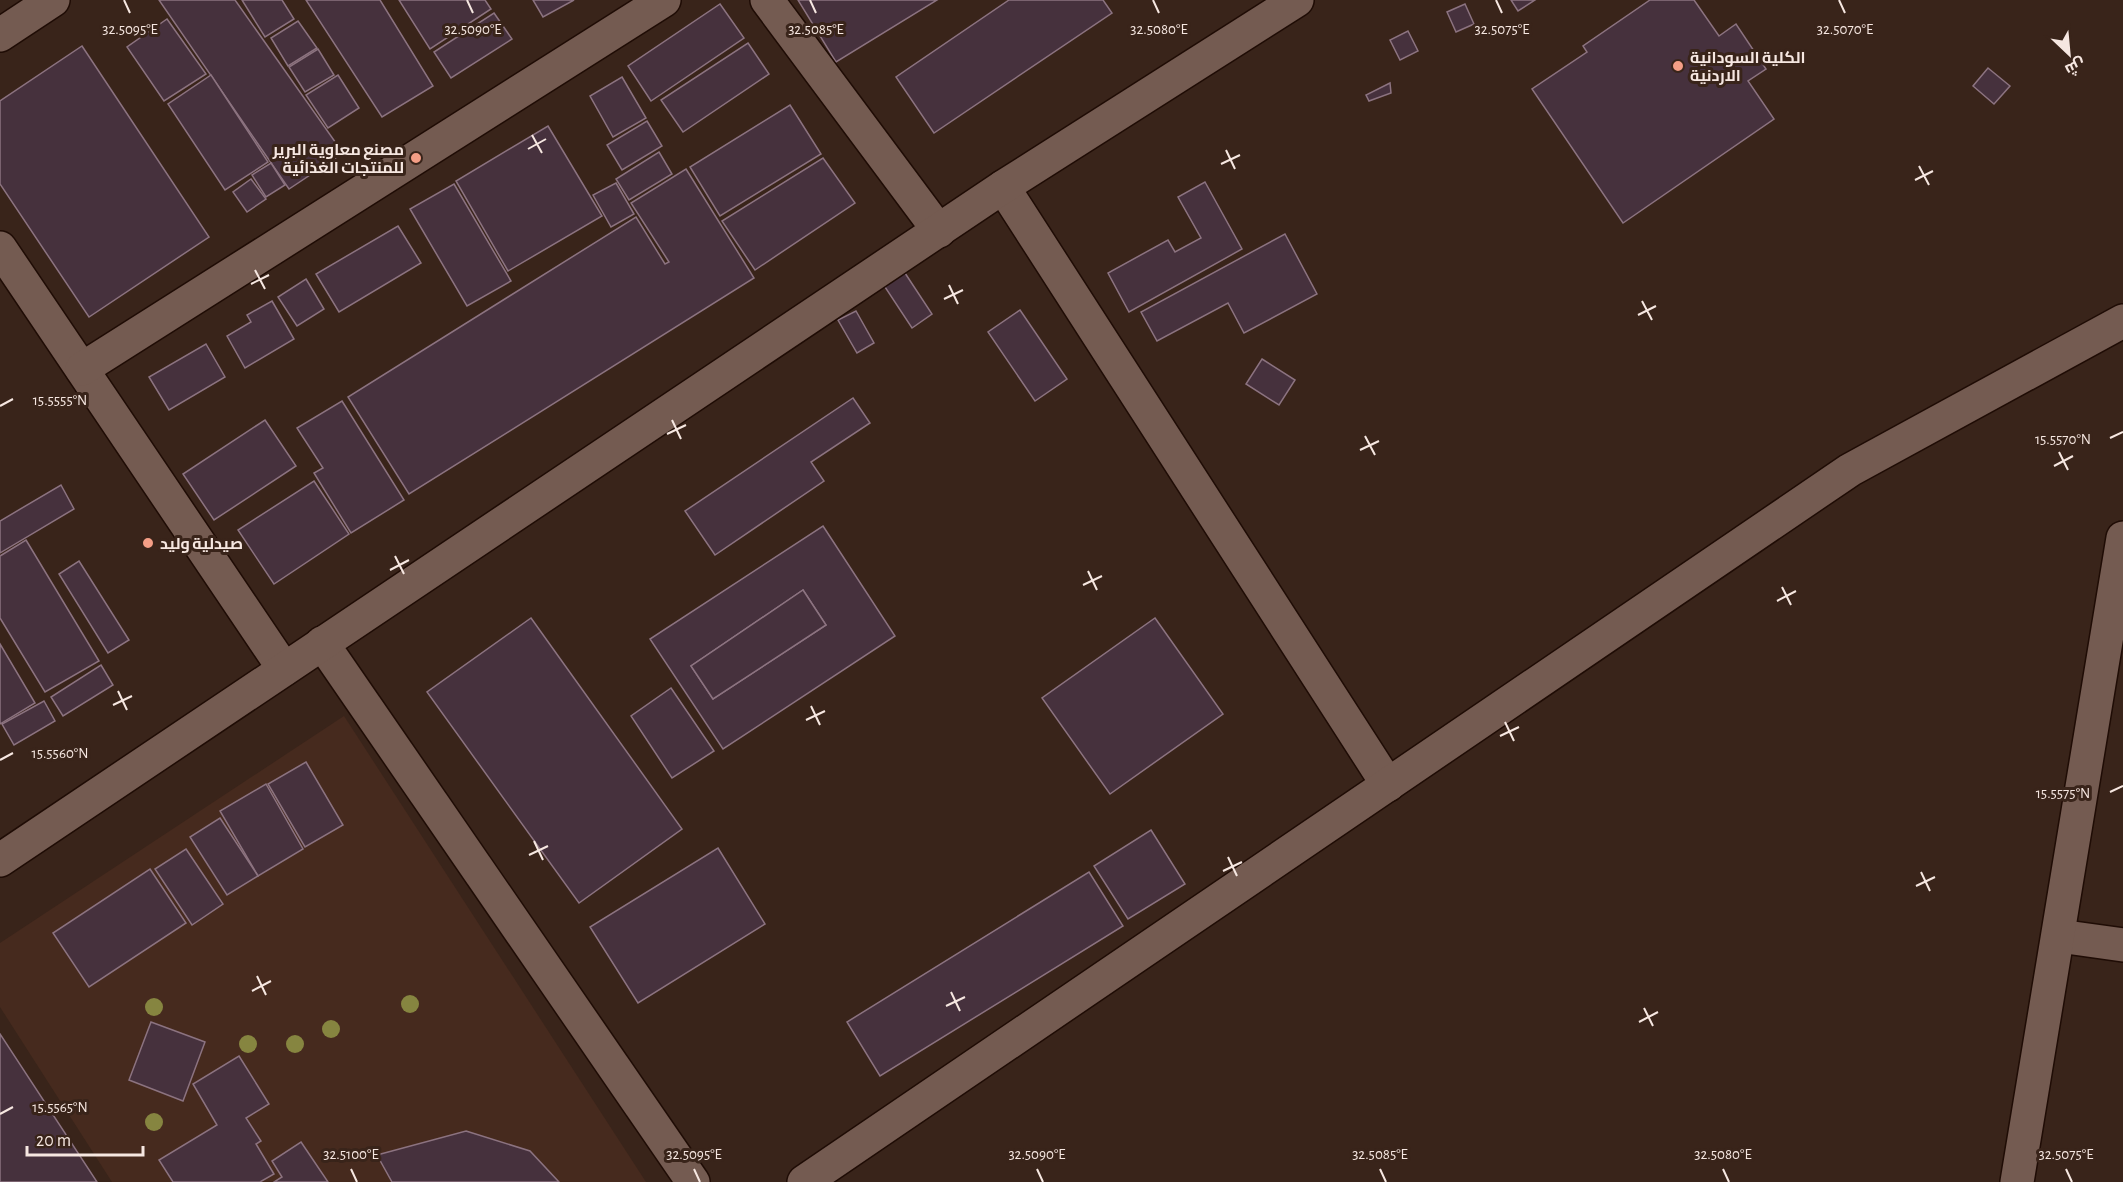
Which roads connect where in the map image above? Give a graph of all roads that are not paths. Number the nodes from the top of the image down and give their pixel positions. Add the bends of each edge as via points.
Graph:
1 (53, 0) edge
2 (664, 0) edge
3 (767, 0) edge
4 (1297, 0) edge
5 (0, 34) edge
6 (1003, 187) junction
7 (939, 231) junction
8 (0, 248) edge
9 (2123, 321) edge
10 (81, 369) junction
11 (2123, 538) edge
12 (322, 643) junction
13 (284, 669) junction
14 (1388, 785) junction
15 (0, 860) edge
16 (2058, 936) junction
17 (2123, 945) edge
18 (693, 1182) edge
19 (804, 1182) edge
20 (2017, 1182) edge

1 - 5 street
2 - 10 street
3 - 7 street
4 - 6 street
6 - 7 street
6 - 14 street
7 - 12 street
8 - 10 street
9 - 14 street via 1850,470
10 - 13 street
11 - 16 street
12 - 13 street
12 - 18 street
13 - 15 street
14 - 19 street
16 - 17 street
16 - 20 street

